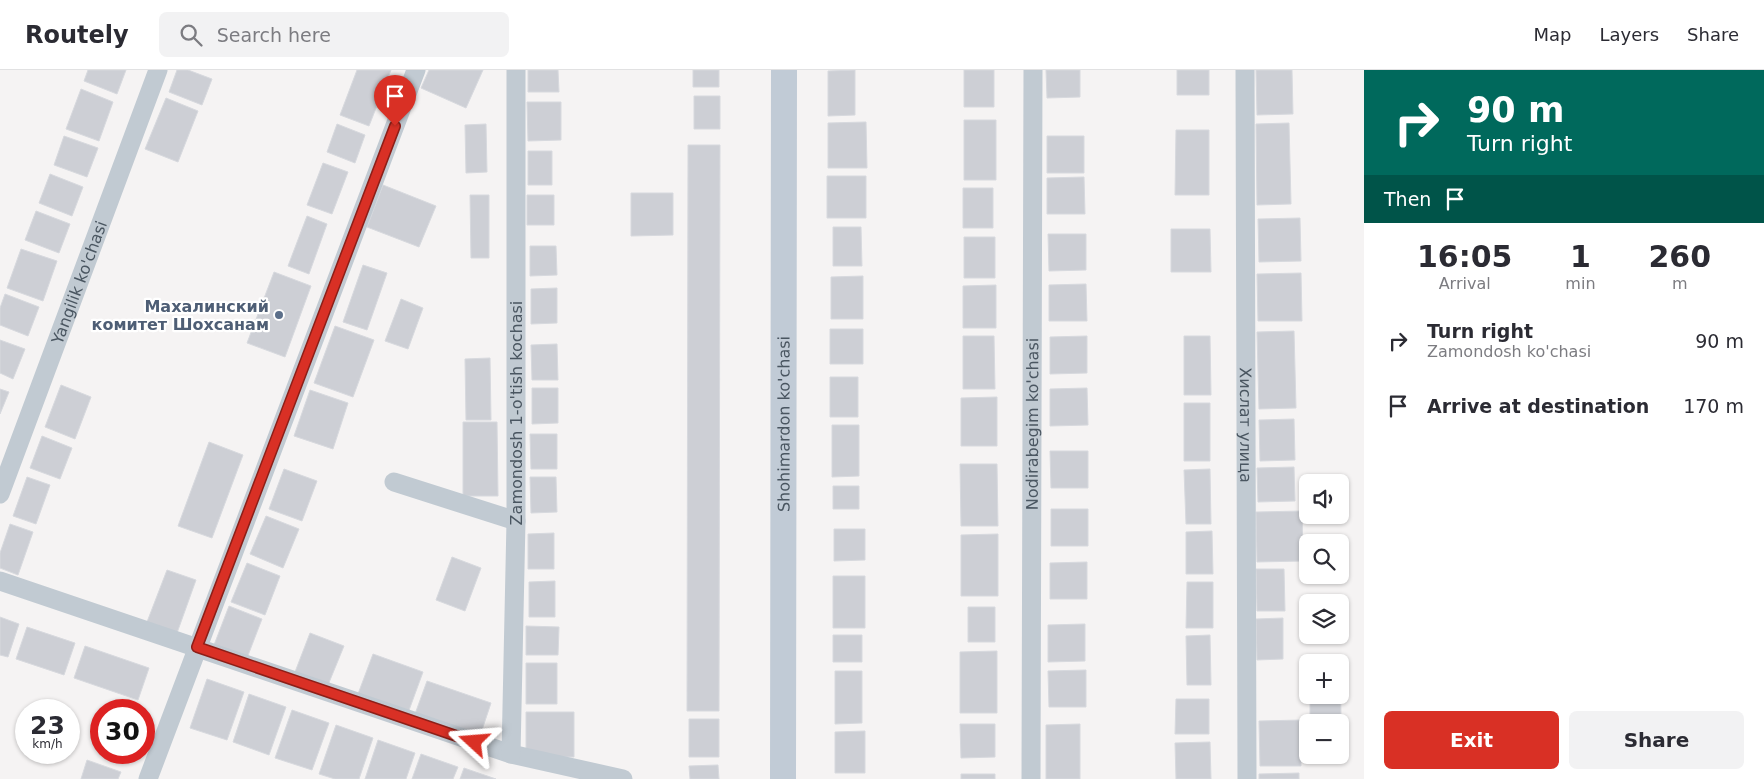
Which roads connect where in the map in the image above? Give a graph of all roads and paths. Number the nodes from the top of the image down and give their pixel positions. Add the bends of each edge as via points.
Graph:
1 (158, 70) edge
2 (416, 70) edge
3 (516, 70) edge
4 (784, 70) edge
5 (1033, 70) edge
6 (1245, 70) edge
7 (394, 482) dead end
8 (0, 494) edge
9 (516, 521) junction
10 (0, 581) edge
11 (197, 647) junction
12 (511, 754) junction
13 (148, 779) edge
14 (622, 779) edge
15 (783, 779) edge
16 (1032, 779) edge
17 (1247, 779) edge

1 - 8 street, Yangilik ko'chasi
2 - 11 street
3 - 9 street, Zamondosh 1-o'tish kochasi
4 - 15 main road, Shohimardon ko'chasi
5 - 16 street, Nodirabegim ko'chasi
6 - 17 street, Хислат улица
7 - 9 street
9 - 12 street, Zamondosh 1-o'tish kochasi
10 - 11 street
11 - 12 street
11 - 13 street
12 - 14 street

